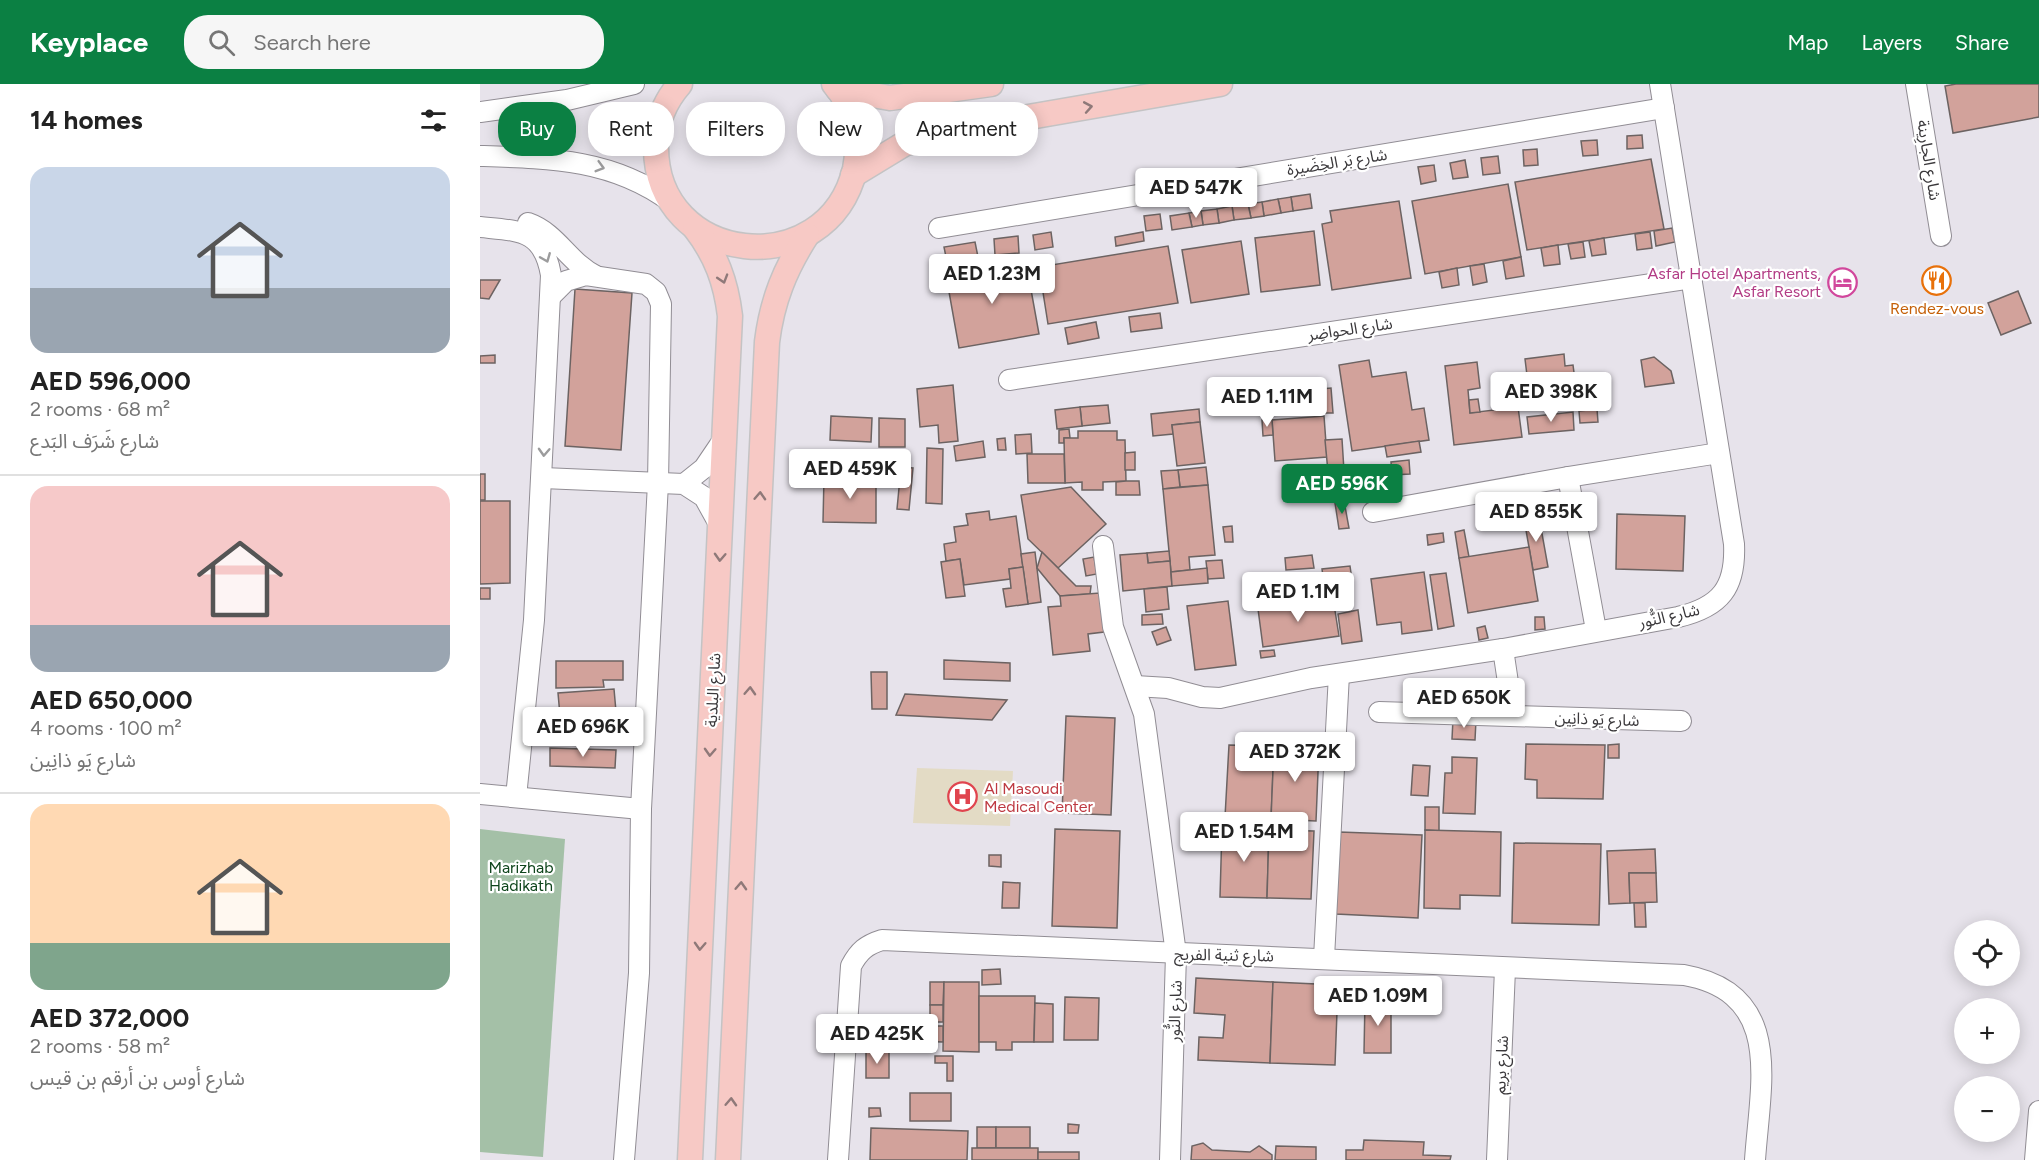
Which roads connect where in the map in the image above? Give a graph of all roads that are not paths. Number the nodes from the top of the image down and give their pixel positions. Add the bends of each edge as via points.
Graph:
1 (596, 84) edge
2 (634, 84) edge
3 (680, 84) edge
4 (991, 84) edge
5 (1220, 84) edge
6 (1917, 84) edge
7 (1667, 85) edge
8 (836, 86) edge
9 (567, 100) junction
10 (1664, 108) junction
11 (480, 112) edge
12 (480, 156) edge
13 (853, 175) junction
14 (672, 203) junction
15 (480, 226) edge
16 (695, 228) junction
17 (939, 228) dead end
18 (807, 235) junction
19 (1941, 236) dead end
20 (596, 276) junction
21 (1692, 278) junction
22 (551, 296) junction
23 (1009, 380) dead end
24 (725, 437) junction
25 (1719, 453) junction
26 (1568, 477) junction
27 (543, 478) junction
28 (658, 483) junction
29 (684, 484) junction
30 (1373, 512) dead end
31 (721, 527) junction
32 (1103, 546) dead end
33 (1596, 630) junction
34 (1503, 649) junction
35 (1339, 674) junction
36 (1135, 686) junction
37 (1379, 712) dead end
38 (1513, 716) junction
39 (1681, 721) dead end
40 (480, 794) edge
41 (516, 797) junction
42 (641, 809) junction
43 (1176, 954) junction
44 (1324, 958) junction
45 (1505, 969) junction
46 (2039, 1111) edge
47 (624, 1160) edge
48 (690, 1160) edge
49 (728, 1160) edge
50 (838, 1160) edge
51 (1170, 1160) edge
52 (1497, 1160) edge
53 (1755, 1160) edge
54 (2035, 1160) edge

1 - 9 street
2 - 9 street
3 - 14 main road via 662,112 656,135 656,159
4 - 8 main road via 890,98
13 -> 5 main road via 904,144 942,132
6 - 19 street, شارع الجارِينة
7 - 10 street, شارع النُّور
8 - 13 main road via 850,110 856,134
9 - 11 street
10 - 17 street, شارع بَر الخِضَيرة
10 - 21 street, شارع النُّور
12 -> 14 street via 551,158 600,166 651,188
13 - 18 main road via 841,203
14 - 16 main road
15 - 20 street via 487,221 510,219 533,225 552,237 578,266
15 -> 22 street via 522,232 539,243 550,265
16 - 18 main road via 716,240 750,248 786,244
16 -> 24 main road, شارع البلدية via 710,247 727,292 730,316
49 -> 18 main road via 767,342 784,275
20 - 22 street via 575,277
20 - 28 street via 646,284 662,304
21 - 23 street, شارع الحواضِر
21 - 25 street, شارع النُّور
22 -> 27 street
24 - 29 street via 704,468
24 - 31 main road, شارع البلدية
25 - 26 street
25 - 33 street, شارع النُّور via 1734,544 1735,566 1729,584 1701,612
26 - 30 street
26 - 33 street
27 - 28 street
27 - 41 street via 534,620
28 - 29 street
28 - 42 street
29 - 31 street via 711,506
31 -> 48 main road, شارع البلدية
32 - 36 street, شارع النُّور via 1113,627
33 - 34 street, شارع النُّور
34 - 35 street, شارع النُّور
34 - 38 street
35 - 36 street, شارع النُّور via 1220,698
35 - 44 street
36 - 43 street, شارع النُّور via 1150,747
37 - 38 street, شارع يَو ذانِين
38 - 39 street, شارع يَو ذانِين
40 - 41 street
41 - 42 street
42 - 47 street via 639,973
43 - 44 street, شارع ثنية الفريج
43 - 50 street, شارع ثنية الفريج via 896,940 868,944 854,960 848,980
43 - 51 street, شارع النُّور
44 - 45 street, شارع ثنية الفريج
45 - 52 street, شارع بريم
45 - 53 street, شارع ثنية الفريج via 1683,975 1706,979 1726,989 1755,1024 1761,1046
46 - 54 street

